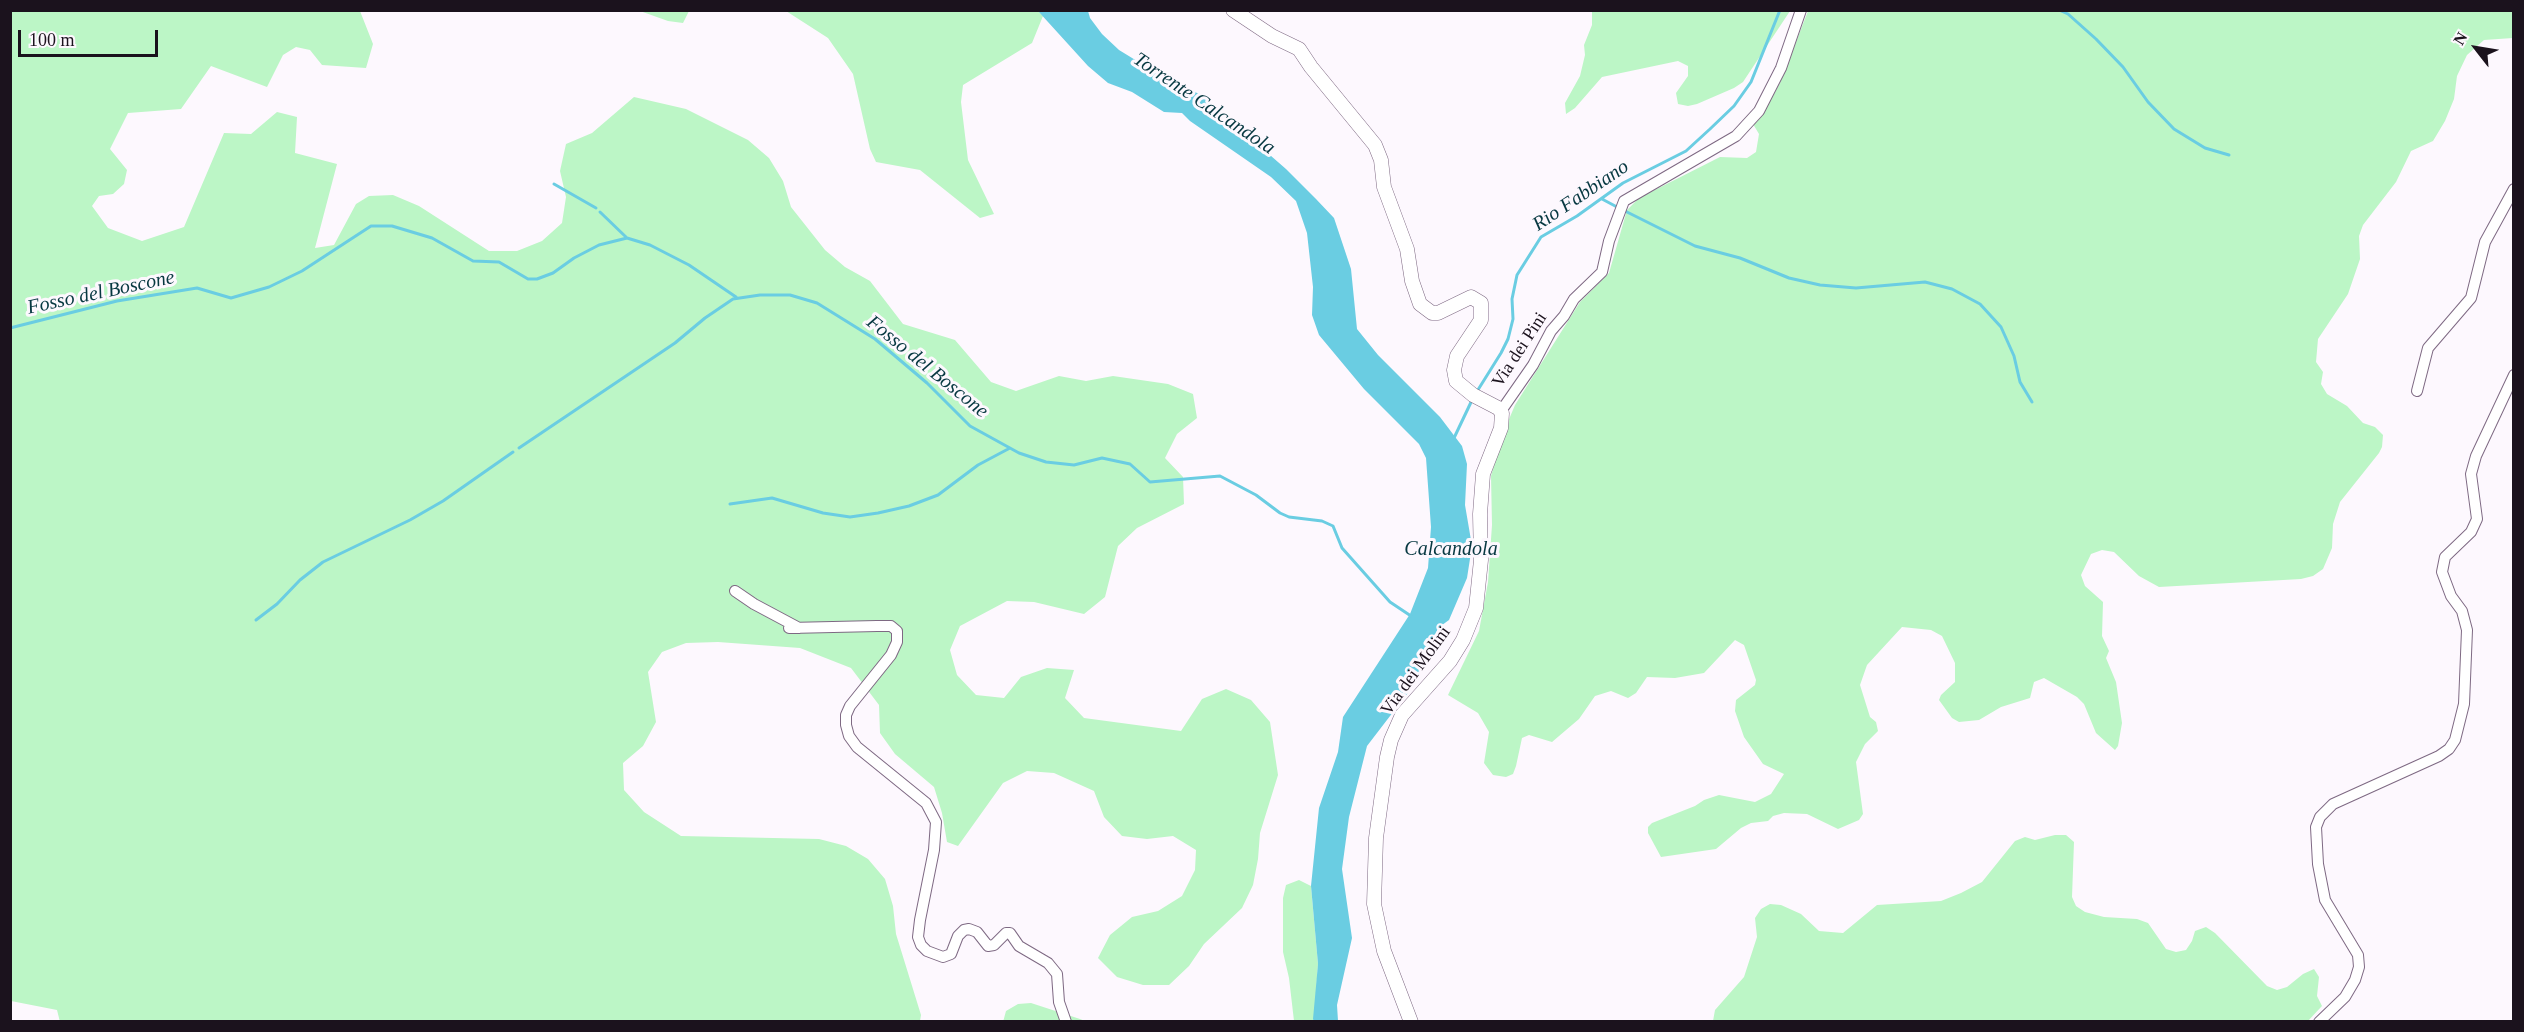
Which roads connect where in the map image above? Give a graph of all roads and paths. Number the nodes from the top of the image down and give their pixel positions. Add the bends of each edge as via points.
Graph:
1 (1233, 10) edge
2 (1801, 10) edge
3 (2514, 189) edge
4 (2514, 375) edge
5 (2417, 391) dead end
6 (1499, 410) junction
7 (735, 591) dead end
8 (1066, 1022) edge
9 (1411, 1022) edge
10 (2319, 1022) edge

1 - 6 street, Via dei Pini via 1299,49 1375,145 1384,188 1407,249 1420,304 1438,313 1472,297 1481,303 1481,320 1457,356 1454,370 1456,381
2 - 6 street, Via dei Pini via 1781,68 1759,111 1736,136 1624,201 1602,272 1574,298 1533,365
3 - 5 street via 2484,244 2471,298 2428,348
4 - 10 street via 2471,474 2477,519 2471,532 2445,557 2442,572 2467,630 2464,704 2455,740 2439,756 2333,804 2320,817 2316,828 2325,900 2358,955 2359,967 2345,997
6 - 9 street, Via dei Molini via 1503,417 1483,474 1476,608 1450,661 1402,715 1387,757 1376,838 1374,904 1384,951
7 - 8 street via 794,628 868,625 891,626 897,631 891,655 850,706 846,725 857,747 926,804 936,822 920,920 921,945 943,957 951,954 964,930 977,932 988,946 1010,933 1019,946 1048,963 1057,974 1059,1002

